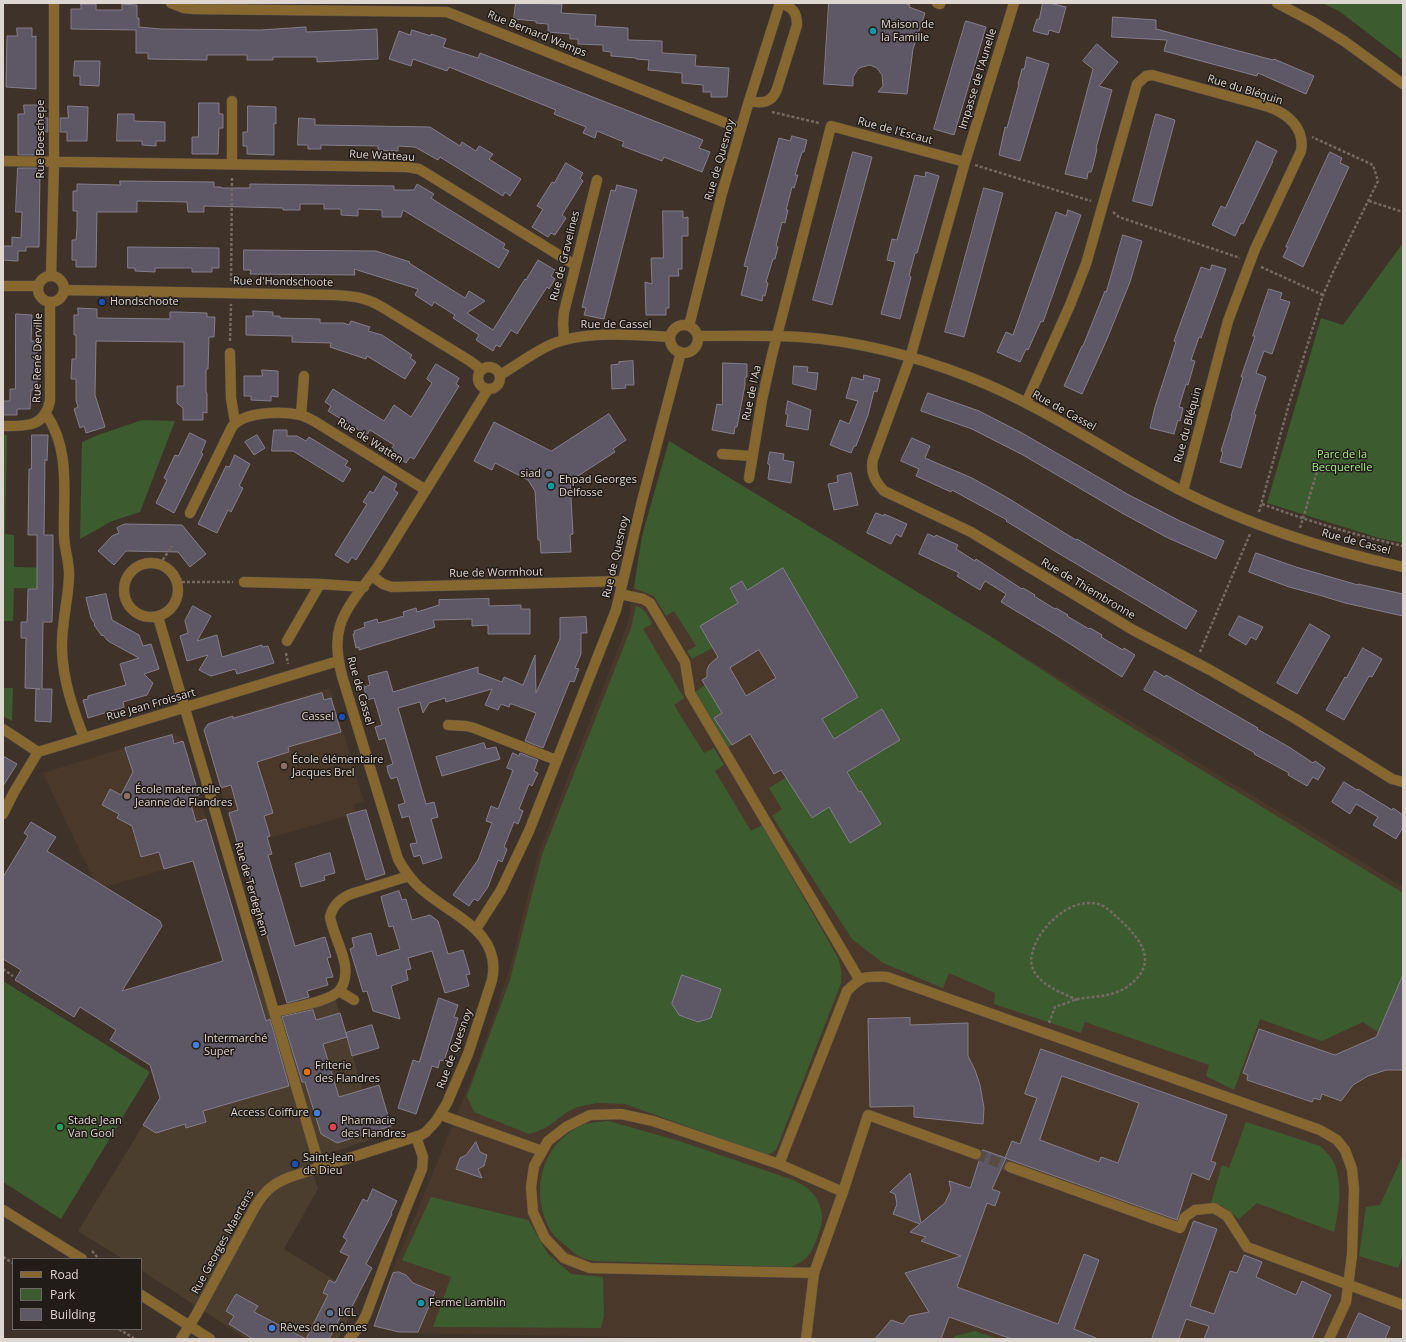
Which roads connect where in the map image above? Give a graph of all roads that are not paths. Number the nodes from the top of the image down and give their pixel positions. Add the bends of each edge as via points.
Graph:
1 (54, 3) edge
2 (171, 3) edge
3 (780, 3) edge
4 (1014, 3) edge
5 (1277, 3) edge
6 (1403, 84) edge
7 (232, 101) dead end
8 (749, 101) junction
9 (741, 129) junction
10 (3, 161) edge
11 (54, 162) junction
12 (965, 162) junction
13 (232, 164) junction
14 (597, 180) dead end
15 (575, 265) junction
16 (51, 276) junction
17 (3, 286) edge
18 (38, 286) junction
19 (64, 290) junction
20 (50, 303) junction
21 (689, 326) junction
22 (698, 336) junction
23 (777, 336) junction
24 (670, 337) junction
25 (564, 339) junction
26 (681, 352) junction
27 (230, 353) road end
28 (910, 358) junction
29 (482, 370) junction
30 (500, 375) junction
31 (304, 376) dead end
32 (488, 389) junction
33 (1026, 403) junction
34 (46, 414) junction
35 (301, 415) junction
36 (235, 422) junction
37 (3, 426) edge
38 (722, 454) dead end
39 (752, 456) junction
40 (749, 478) dead end
41 (426, 490) junction
42 (1183, 491) junction
43 (190, 513) dead end
44 (1403, 567) edge
45 (372, 576) junction
46 (623, 581) junction
47 (244, 582) road end
48 (320, 584) junction
49 (364, 587) junction
50 (620, 594) junction
51 (158, 617) junction
52 (287, 641) road end
53 (338, 661) junction
54 (185, 708) junction
55 (448, 725) dead end
56 (3, 729) edge
57 (84, 738) junction
58 (38, 752) junction
59 (556, 760) junction
60 (1403, 782) edge
61 (3, 814) edge
62 (409, 876) junction
63 (476, 929) junction
64 (859, 979) junction
65 (340, 991) junction
66 (354, 1000) dead end
67 (275, 1012) junction
68 (441, 1115) junction
69 (416, 1137) junction
70 (542, 1151) junction
71 (976, 1154) tunnel mouth
72 (779, 1164) junction
73 (1010, 1167) tunnel mouth
74 (320, 1168) junction
75 (843, 1192) junction
76 (3, 1210) edge
77 (80, 1258) edge
78 (814, 1273) junction
79 (1348, 1285) junction
80 (142, 1296) edge
81 (1403, 1306) edge
82 (190, 1326) junction
83 (181, 1339) edge
84 (210, 1339) edge
85 (349, 1339) edge
86 (806, 1339) edge
87 (1329, 1339) edge

1 - 11 street, Rue Boeschepe
2 - 9 street, Rue Bernard Wamps via 194,9 447,12
3 - 8 street, Rue de Quesnoy
3 - 8 street via 790,7 798,25 772,98 758,103
4 - 12 street, Impasse de l'Aunelle
5 - 6 street via 1344,41
7 - 13 street
8 - 9 street, Rue de Quesnoy
9 - 21 street, Rue de Quesnoy
10 - 11 street, Rue Watteau
11 - 13 street, Rue Watteau
11 - 16 street, Rue Boeschepe
12 - 23 street, Rue de l'Escaut via 831,126
12 - 28 street
13 - 15 street, Rue Watteau via 418,169
14 - 15 street, Rue de Gravelines
15 - 25 street, Rue de Gravelines via 563,316
16 - 18 street via 42,279
16 - 19 street via 63,283
17 - 18 street
18 - 20 street via 41,298
19 - 20 street via 59,300
19 - 29 street, Rue d'Hondschoote via 348,296 370,300
20 - 34 street, Rue René Derville via 50,402
21 - 22 street
21 - 24 street via 677,327
22 - 23 street, Rue de Cassel
22 - 26 street via 694,349
23 - 28 street, Rue de Cassel via 839,341
23 - 39 street, Rue de l'Aa
24 - 25 street, Rue de Cassel via 596,335
24 - 26 street via 674,348
25 - 30 street, Rue de Cassel via 551,344
26 - 46 street, Rue de Quesnoy
27 - 36 street via 231,398
28 - 33 street, Rue de Cassel via 968,377
28 - 60 street, Rue de Thiembronne via 872,459 872,473 884,491 971,532 1128,627 1196,662 1296,719 1392,779
29 - 30 street via 492,368
29 - 32 street via 478,376 479,384
30 - 32 street, Rue de Cassel via 498,385
31 - 35 street
32 - 41 street, Rue de Cassel
33 - 42 street, Rue de Cassel
33 - 42 street, Rue du Bléquin via 1076,293 1137,84 1146,76 1152,75 1283,113 1299,131 1302,138 1301,151 1250,262 1223,337
34 - 37 street, Rue René Derville via 32,425
34 - 57 street via 60,442 64,463 64,537 70,576 61,636 62,664
35 - 36 street, Rue de Watten via 262,414
35 - 41 street, Rue de Watten
36 - 43 street
38 - 39 street
39 - 40 street, Rue de l'Aa
41 - 45 street, Rue de Cassel
42 - 44 street, Rue de Cassel via 1255,523 1297,538
45 - 46 street, Rue de Wormhout via 392,587
45 - 49 street, Rue de Cassel
46 - 50 street, Rue de Quesnoy
47 - 48 street
48 - 49 street
48 - 52 street
49 - 53 street, Rue de Cassel via 347,609 340,626
50 - 59 street, Rue de Quesnoy via 608,631
50 - 64 street via 643,598 650,603 684,662 690,693
51 - 51 street via 173,607 177,600 177,582 174,575 160,564 141,565 127,576 124,594 127,603 140,616
51 - 54 street, Rue de Terdeghem
53 - 54 street, Rue Jean Froissart
53 - 62 street, Rue de Cassel via 398,859
54 - 57 street, Rue Jean Froissart
54 - 67 street, Rue de Terdeghem
55 - 59 street via 474,728
56 - 58 street
57 - 58 street, Rue Jean Froissart
58 - 61 street
59 - 63 street, Rue de Quesnoy via 529,831 509,874
62 - 63 street, Rue de Cassel via 425,892
62 - 65 street via 351,894 332,910 330,917 346,973
63 - 68 street, Rue de Quesnoy via 489,947 494,973 468,1054
64 - 72 street via 847,991
64 - 79 street via 871,976 887,977 1320,1130 1337,1140 1345,1150 1352,1169 1354,1189 1352,1255
65 - 66 street
65 - 67 street via 326,999
67 - 74 street, Rue de Terdeghem
68 - 69 street, Rue de Quesnoy via 426,1132
68 - 70 street
69 - 74 street, Rue Georges Maertens
69 - 85 street via 423,1157 422,1169 366,1315
70 - 72 street via 548,1141 560,1131 590,1115 621,1114 653,1121
70 - 78 street via 534,1166 531,1188 533,1212 545,1238 564,1258 590,1268
71 - 75 street via 868,1115
72 - 75 street
73 - 79 street via 1180,1228 1185,1217 1195,1210 1214,1208 1227,1216 1247,1246
74 - 82 street, Rue Georges Maertens via 281,1181 266,1191
75 - 78 street
76 - 77 street
78 - 86 street
79 - 81 street
79 - 87 street via 1346,1302
80 - 82 street
82 - 83 street, Rue Georges Maertens
82 - 84 street

